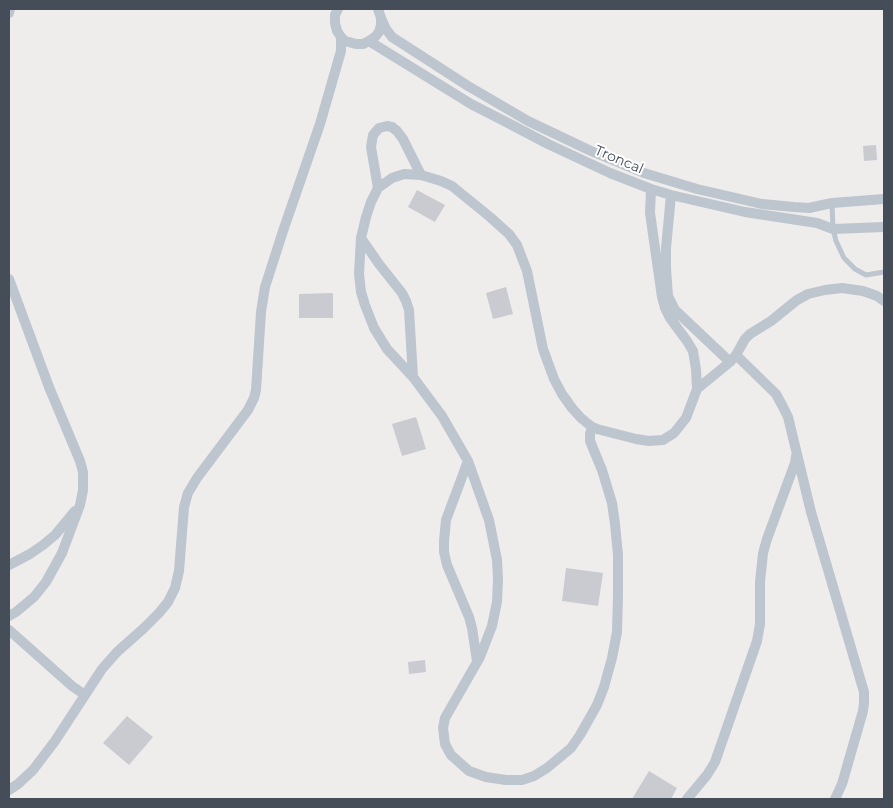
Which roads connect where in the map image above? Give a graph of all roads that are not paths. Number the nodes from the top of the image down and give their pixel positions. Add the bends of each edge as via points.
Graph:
1 (10, 9) edge
2 (338, 9) edge
3 (379, 11) edge
4 (9, 13) edge
5 (341, 37) junction
6 (369, 41) junction
7 (356, 44) junction
8 (335, 68) junction
9 (421, 175) junction
10 (378, 188) junction
11 (652, 188) junction
12 (671, 195) junction
13 (884, 199) edge
14 (832, 203) junction
15 (884, 227) edge
16 (833, 229) junction
17 (361, 238) junction
18 (884, 272) edge
19 (9, 279) edge
20 (884, 301) edge
21 (733, 359) junction
22 (413, 377) junction
23 (697, 389) junction
24 (592, 427) junction
25 (797, 453) junction
26 (468, 461) junction
27 (80, 505) junction
28 (9, 565) edge
29 (9, 616) edge
30 (9, 630) edge
31 (476, 661) junction
32 (85, 696) junction
33 (9, 790) edge
34 (687, 799) edge
35 (836, 799) edge

1 - 4 street
2 - 5 street via 335,23
3 - 6 street, Troncal via 379,32
3 - 14 street, Troncal via 392,37 528,121 591,151 644,173 762,204 809,208
5 - 7 street
5 - 8 street via 341,51
6 - 7 street
6 - 11 street, Troncal via 471,104 548,144
7 - 8 street
8 - 32 street via 320,124 265,288 260,312 254,398 188,493 179,571 168,602 117,652
9 - 10 street via 404,174
9 - 10 street via 397,131 387,126 379,128 373,135 371,146
9 - 24 street via 452,186 509,234 517,245 527,271 543,349 554,379 572,408
10 - 17 street
11 - 12 street, Troncal
11 - 23 street via 650,213 662,297 670,318 693,350
12 - 16 street, Troncal via 745,212 817,223
12 - 21 street via 666,248 668,296 675,310
13 - 14 street, Troncal
14 - 16 lane
15 - 16 street, Troncal
16 - 18 lane via 844,258 855,269 866,274
17 - 22 street via 402,293 409,310
17 - 22 street via 359,274 365,305 387,349
19 - 27 street via 80,461 84,490
20 - 21 street via 863,291 842,288 808,294 750,334
21 - 23 street
21 - 25 street via 776,394 788,417
22 - 26 street via 442,416
23 - 24 street via 681,426 663,440 636,439
24 - 31 street via 590,441 602,470 616,524 617,632 604,687 584,729 570,748 534,776 506,780 469,771 451,755 445,744 445,718
25 - 34 street via 763,553 758,641 715,762
25 - 35 street via 864,692 863,711
26 - 31 street via 489,520 498,579 492,626
26 - 31 street via 446,520 444,546 447,565 472,628
27 - 28 street via 55,535
27 - 29 street via 62,553 46,582 34,597
30 - 32 street
32 - 33 street via 33,770

